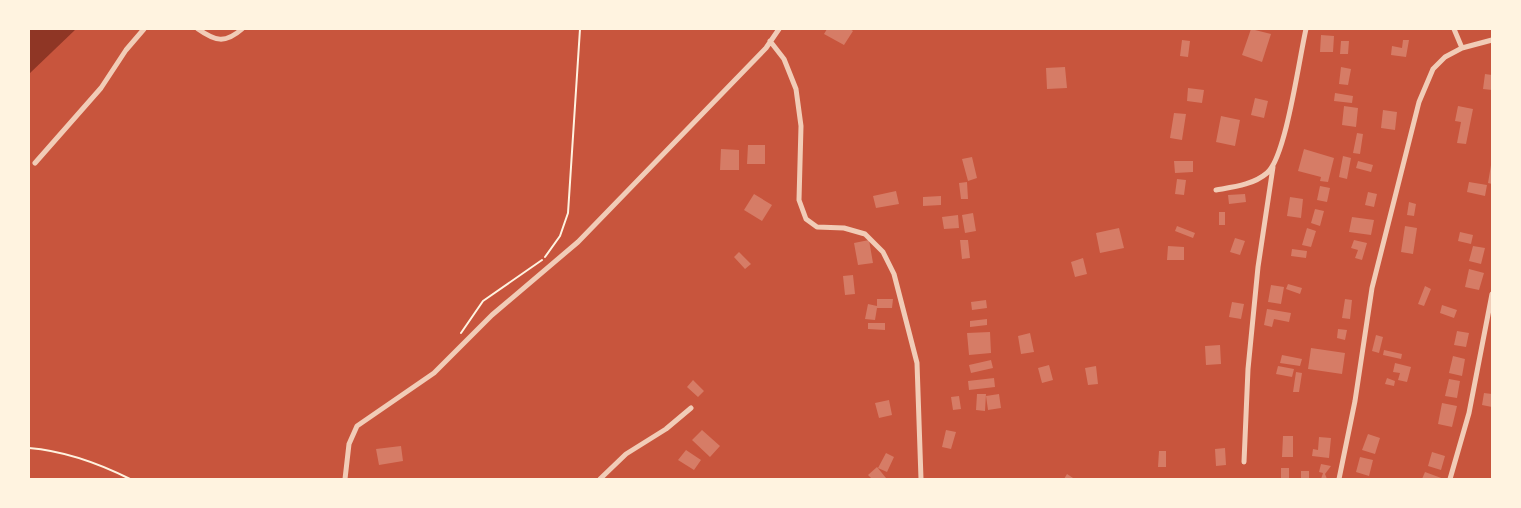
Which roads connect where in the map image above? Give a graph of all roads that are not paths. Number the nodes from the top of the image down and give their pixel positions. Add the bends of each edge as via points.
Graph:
1 (144, 29) edge
2 (198, 29) edge
3 (242, 29) edge
4 (779, 29) edge
5 (1306, 29) edge
6 (1454, 29) edge
7 (1492, 40) edge
8 (770, 41) junction
9 (1462, 48) junction
10 (35, 163) dead end
11 (1273, 167) junction
12 (1216, 190) dead end
13 (1492, 294) edge
14 (691, 408) dead end
15 (1244, 462) dead end
16 (344, 479) edge
17 (600, 479) edge
18 (921, 479) edge
19 (1339, 479) edge
20 (1450, 479) edge

1 - 10 street via 95,95
2 - 3 street via 223,40 232,38
4 - 8 street
5 - 11 street via 1284,138
6 - 9 street
7 - 9 street
8 - 16 street via 578,242 500,309 431,376 357,426 348,444
8 - 18 street via 784,59 796,89 801,126 799,200 806,219 817,227 844,228 865,234 883,252 894,274 917,364
9 - 19 street via 1445,57 1433,69 1419,102 1372,288 1356,401
11 - 12 street via 1252,182
11 - 15 street via 1258,267 1248,369
13 - 20 street via 1469,412
14 - 17 street via 666,429 626,454

